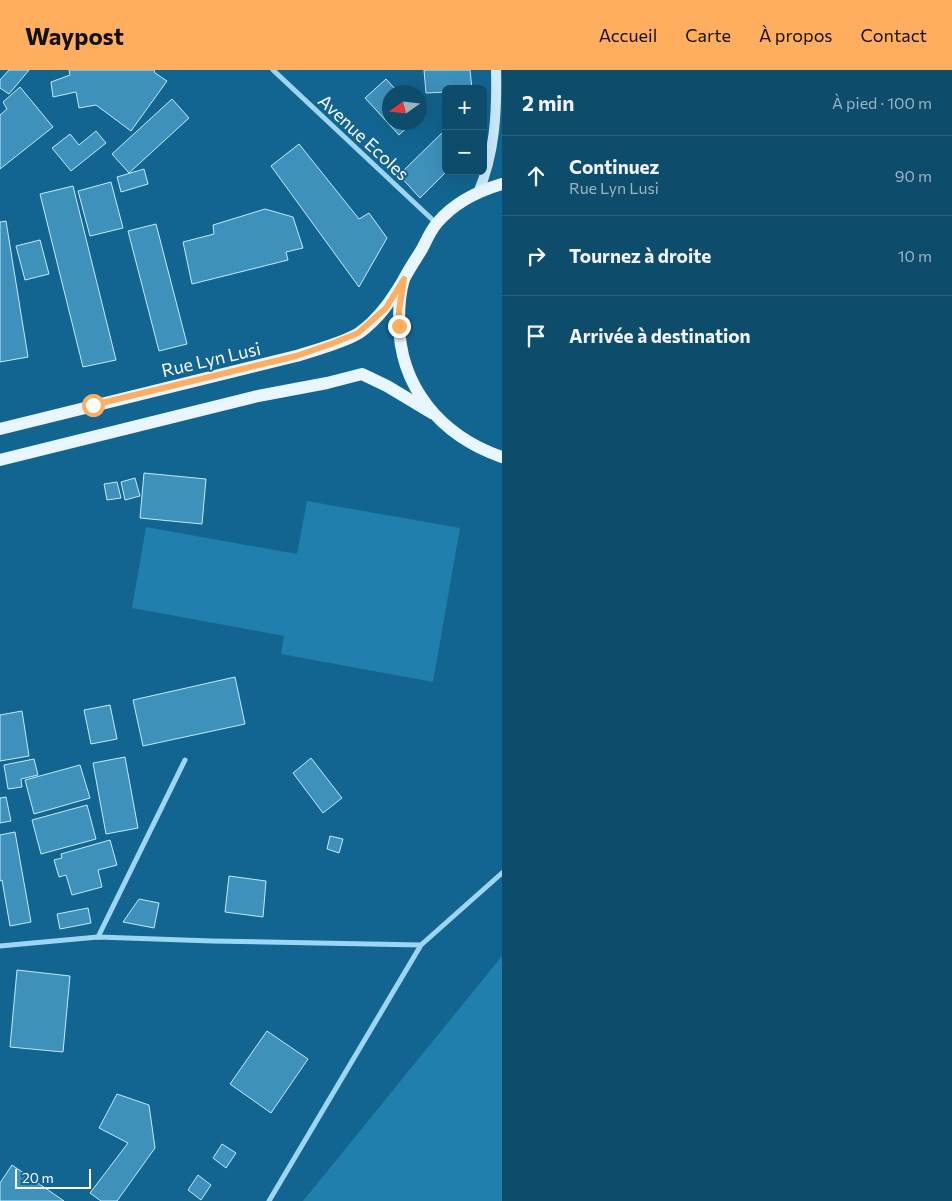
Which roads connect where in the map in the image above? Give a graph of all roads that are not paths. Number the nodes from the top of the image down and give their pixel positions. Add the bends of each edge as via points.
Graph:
1 (273, 70) edge
2 (496, 70) edge
3 (502, 184) edge
4 (478, 193) junction
5 (436, 224) junction
6 (404, 279) junction
7 (432, 413) junction
8 (0, 429) edge
9 (502, 457) edge
10 (0, 460) edge
11 (185, 760) dead end
12 (502, 873) edge
13 (98, 937) junction
14 (0, 946) edge
15 (421, 946) junction
16 (270, 1201) edge

1 - 5 street, Avenue Ecoles
2 - 4 street via 493,145
3 - 4 main road, Rue Lyn Lusi
4 - 5 main road, Rue Lyn Lusi via 456,206
5 - 6 main road, Rue Lyn Lusi
6 - 7 main road via 399,310 403,357 415,387
6 - 8 main road, Rue Lyn Lusi via 386,308 358,333 331,344 296,356
7 - 9 main road via 466,442
7 - 10 main road via 362,374 258,396
11 - 13 street
12 - 15 street
13 - 14 street
13 - 15 street
15 - 16 street

